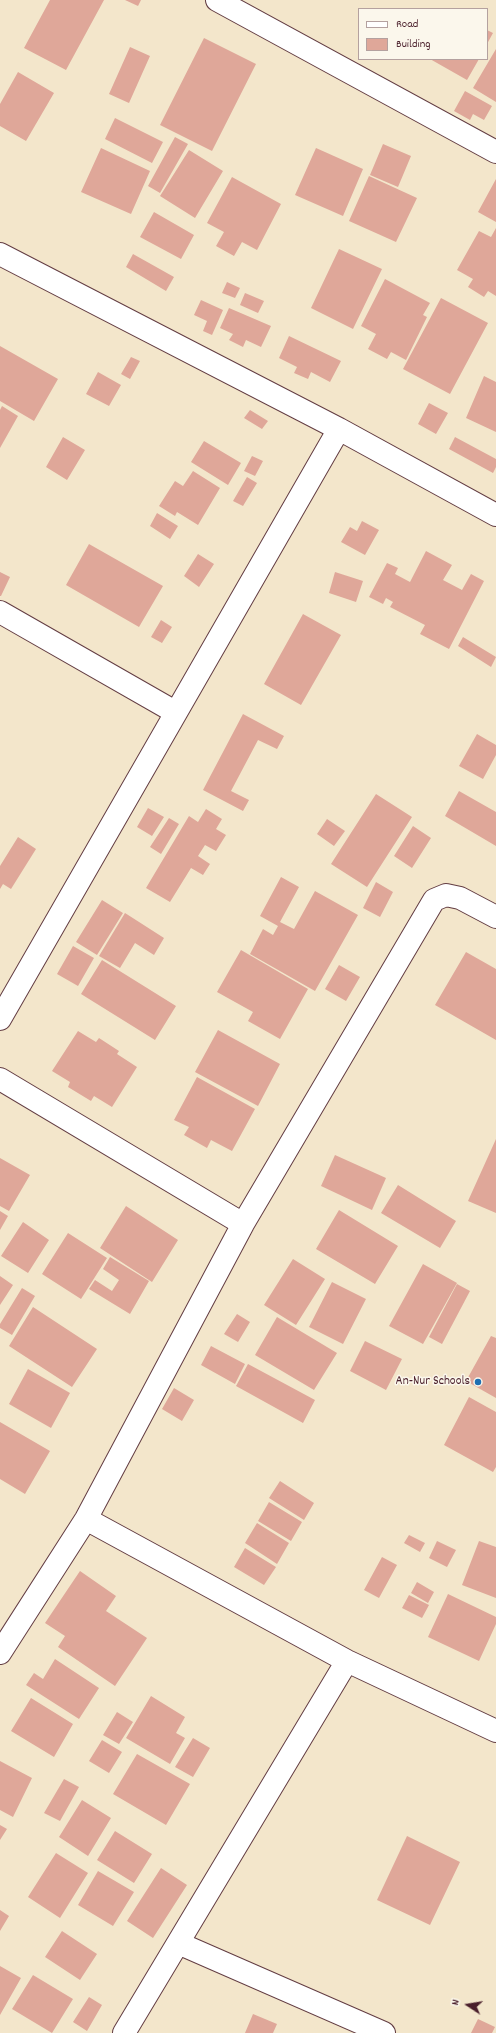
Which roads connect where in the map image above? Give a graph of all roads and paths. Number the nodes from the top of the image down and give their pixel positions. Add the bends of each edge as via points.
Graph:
1 (217, 0) edge
2 (496, 152) edge
3 (0, 254) edge
4 (339, 429) junction
5 (496, 515) edge
6 (0, 612) edge
7 (175, 712) junction
8 (496, 917) edge
9 (0, 1019) edge
10 (0, 1079) edge
11 (243, 1224) junction
12 (86, 1519) junction
13 (0, 1653) edge
14 (348, 1661) junction
15 (496, 1731) edge
16 (178, 1943) junction
17 (124, 2033) edge
18 (384, 2033) edge

1 - 2 street
3 - 4 street
4 - 5 street
4 - 7 street
6 - 7 street
7 - 9 street
8 - 11 street via 460,898 446,896 434,900
10 - 11 street
11 - 12 street
12 - 13 street
12 - 14 street
14 - 15 street
14 - 16 street
16 - 17 street
16 - 18 street

